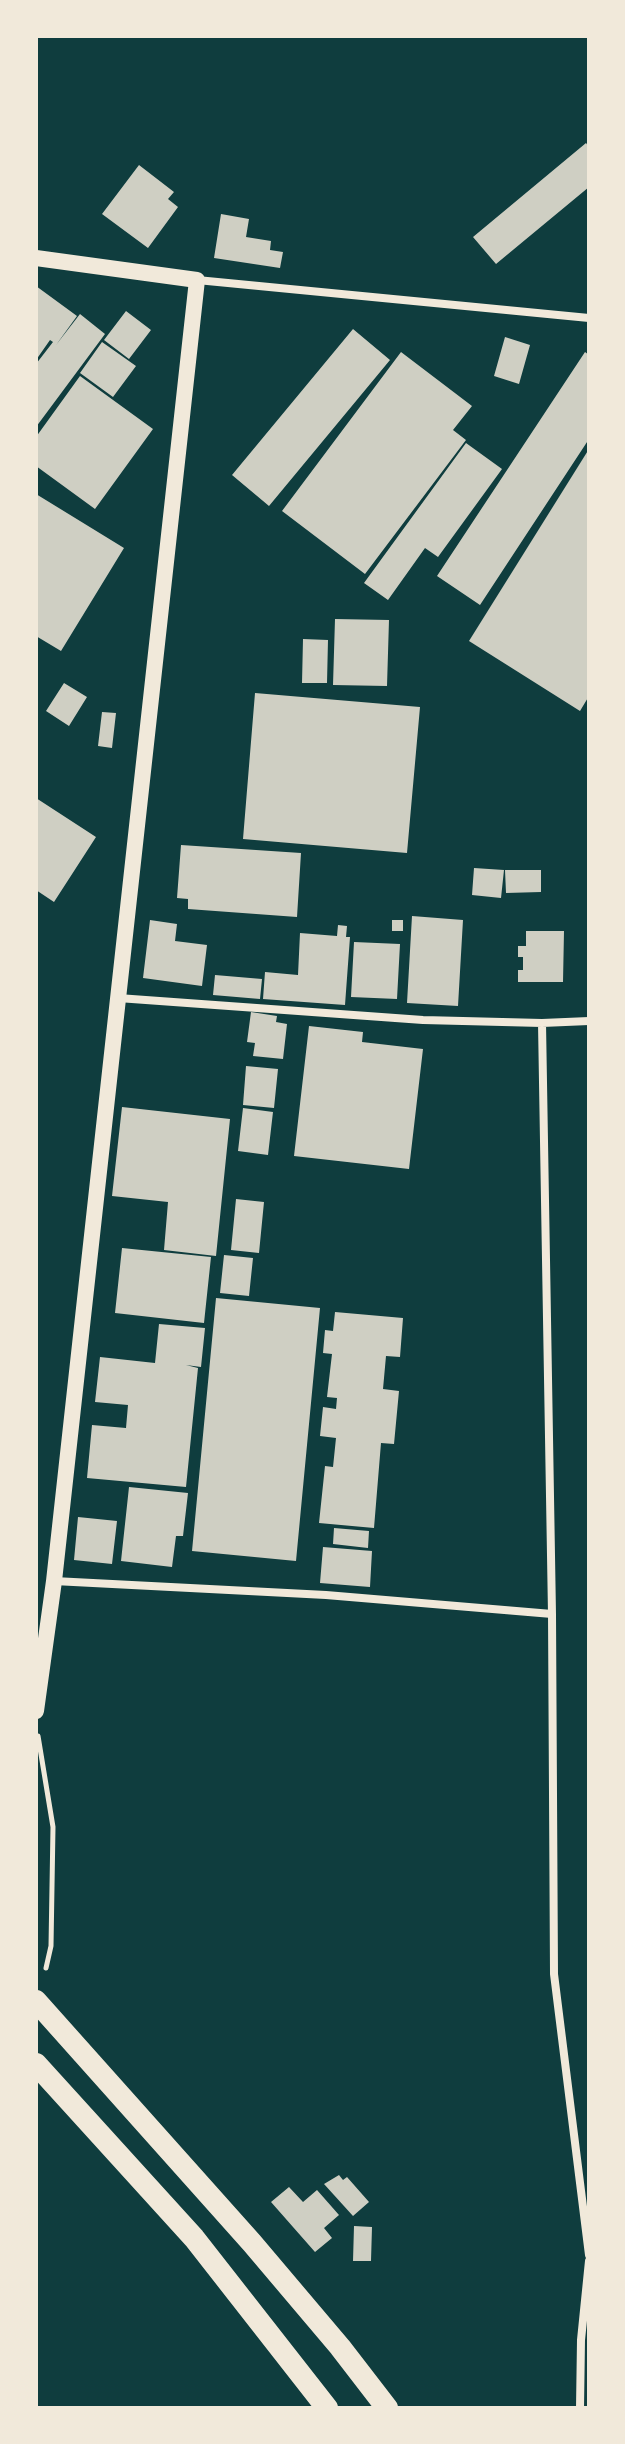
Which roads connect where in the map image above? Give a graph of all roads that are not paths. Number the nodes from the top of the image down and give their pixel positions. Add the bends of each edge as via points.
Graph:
1 (36, 258) edge
2 (197, 280) junction
3 (589, 318) edge
4 (117, 998) junction
5 (589, 1021) edge
6 (542, 1023) junction
7 (54, 1581) junction
8 (552, 1614) junction
9 (36, 1711) edge
10 (36, 2001) edge
11 (36, 2064) edge
12 (589, 2258) edge
13 (327, 2408) edge
14 (387, 2408) edge
15 (580, 2408) edge

1 - 2 main road
2 - 3 street
2 - 4 main road
4 - 6 street
4 - 7 main road
5 - 6 street
6 - 8 street
7 - 8 street via 326,1595
7 - 9 main road
8 - 12 street via 554,1974
10 - 14 highway via 252,2243
11 - 13 highway via 194,2238
12 - 15 street

